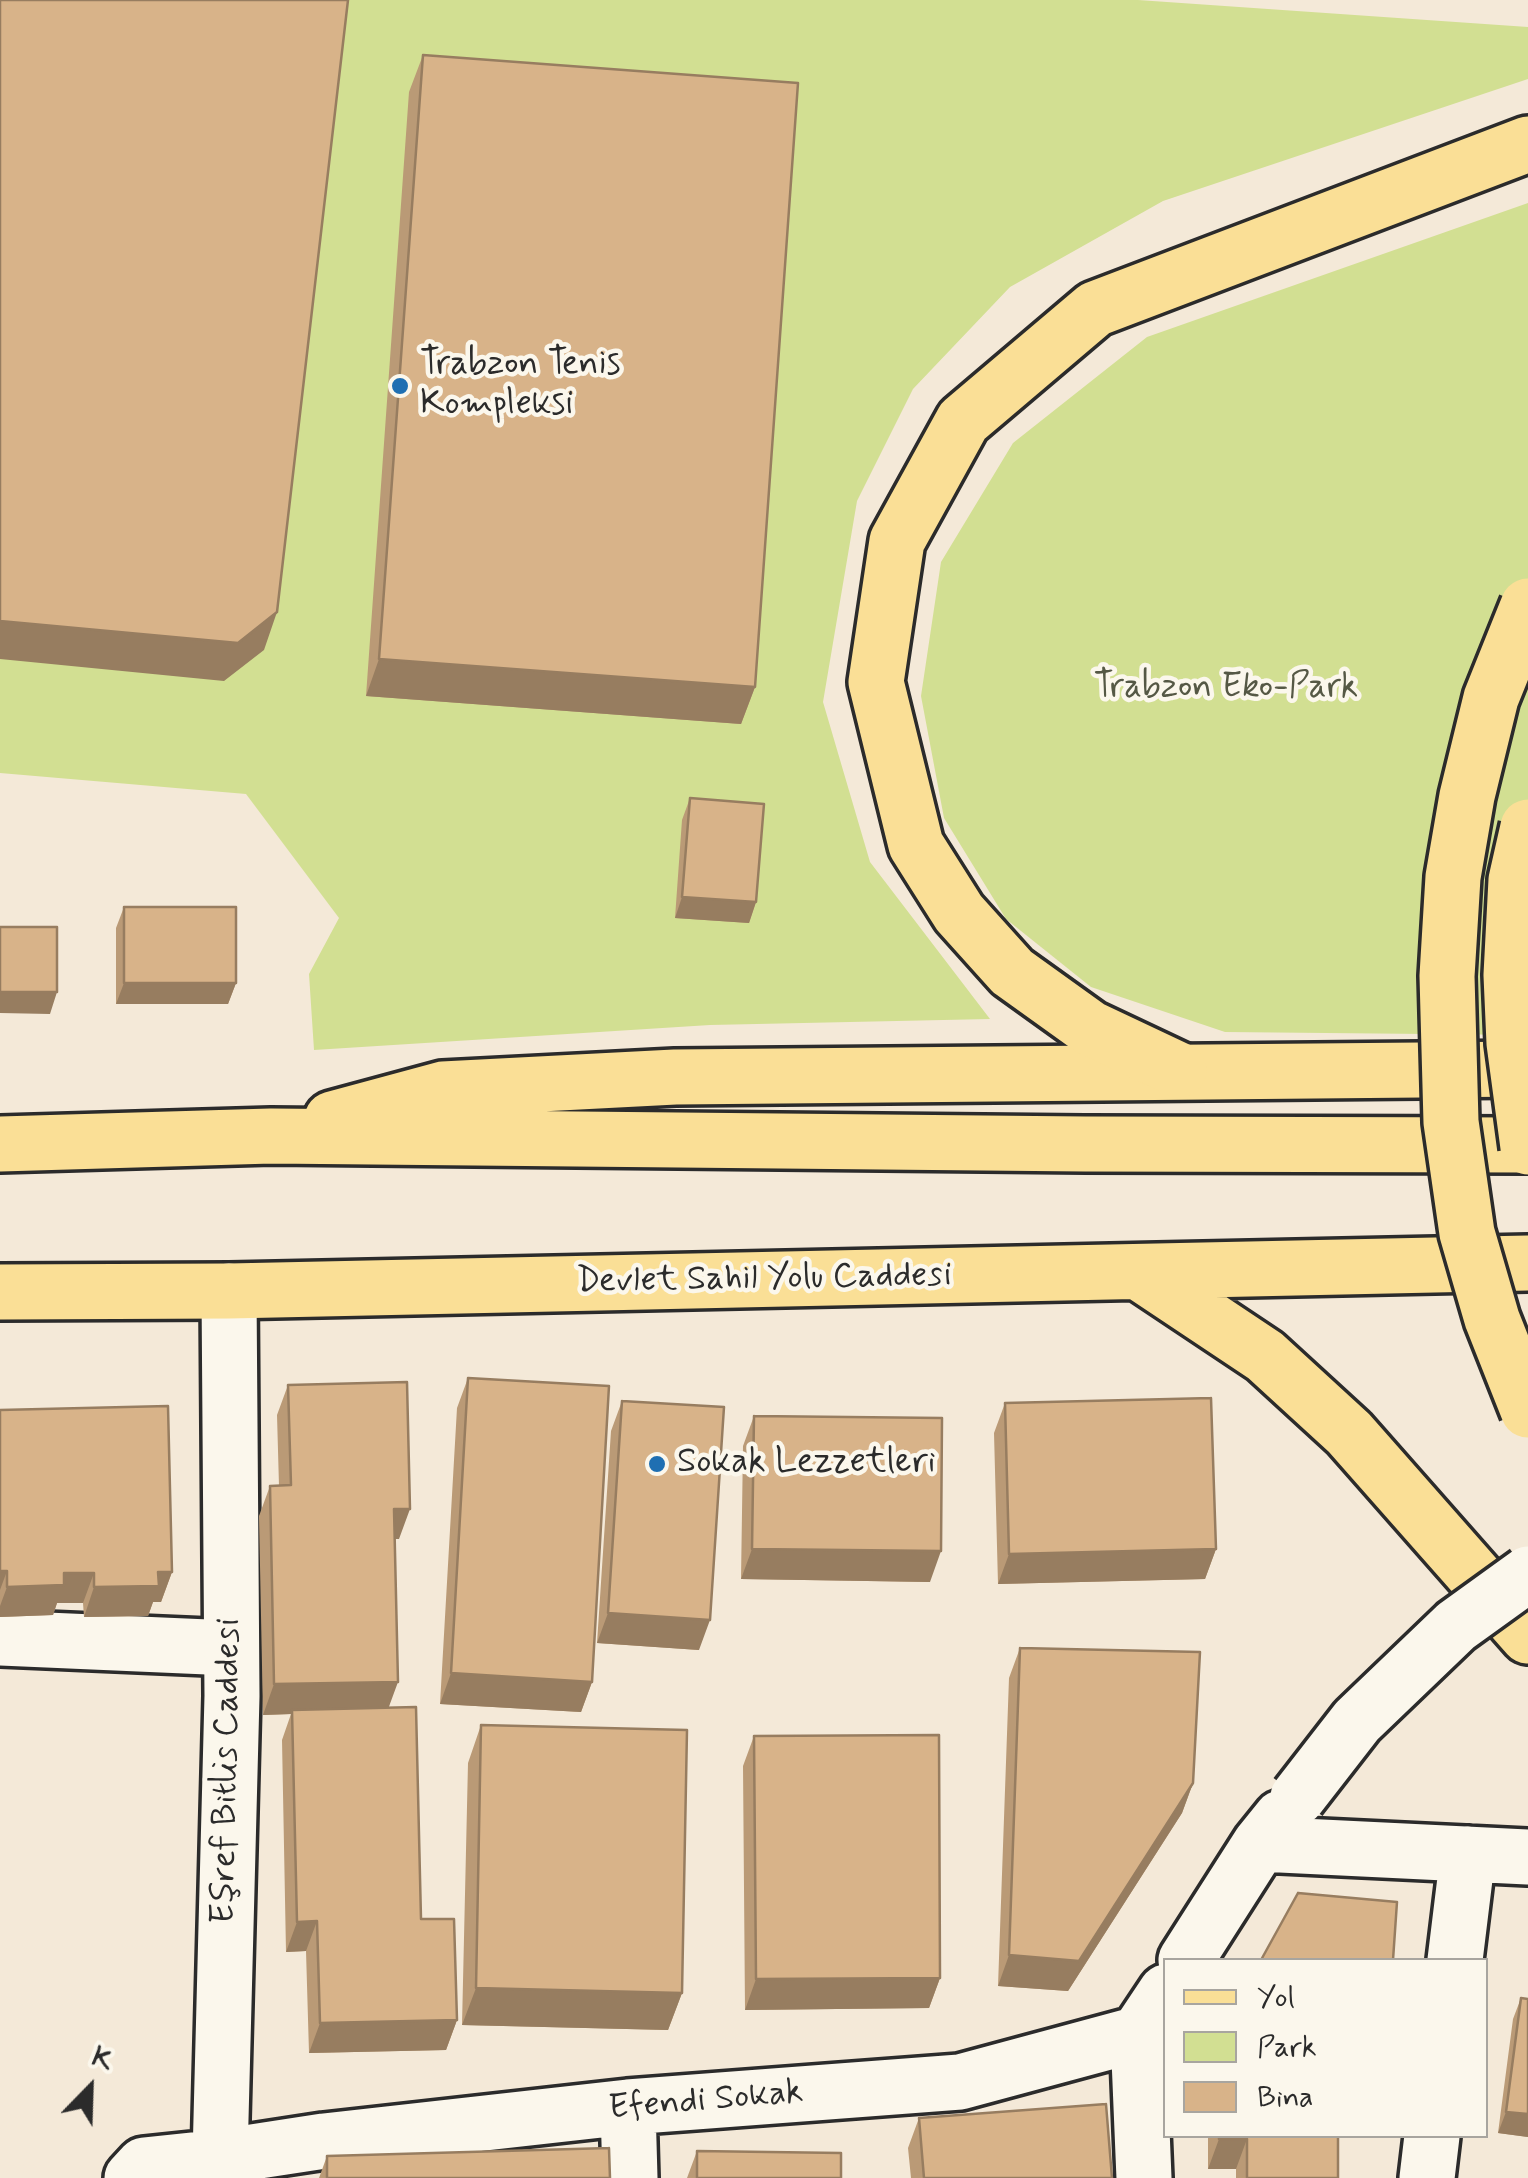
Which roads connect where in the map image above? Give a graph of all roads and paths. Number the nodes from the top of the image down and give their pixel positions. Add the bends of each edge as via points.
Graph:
1 (1528, 144) edge
2 (1528, 606) edge
3 (1528, 827) edge
4 (1528, 1069) edge
5 (1180, 1070) junction
6 (271, 1136) junction
7 (0, 1144) edge
8 (1528, 1146) edge
9 (1528, 1263) edge
10 (1139, 1272) junction
11 (229, 1290) junction
12 (0, 1292) edge
13 (1528, 1410) edge
14 (1528, 1574) edge
15 (1528, 1636) edge
16 (0, 1638) edge
17 (231, 1648) junction
18 (1260, 1844) junction
19 (1468, 1854) junction
20 (1528, 1857) edge
21 (1187, 1958) edge
22 (1454, 1958) edge
23 (1152, 2013) edge
24 (628, 2107) junction
25 (1432, 2138) edge
26 (220, 2156) junction
27 (132, 2178) edge
28 (630, 2178) edge
29 (1144, 2178) edge
30 (1426, 2178) edge

1 - 5 main road via 1094,309 962,421 898,541 876,682 916,845 960,913 1012,972 1090,1028
2 - 13 main road, bridge via 1491,698 1467,796 1453,876 1447,976 1451,1122 1467,1233
3 - 8 main road, bridge via 1516,880 1511,975
4 - 5 main road
5 - 6 main road via 675,1077 442,1089
6 - 7 main road
6 - 8 main road
9 - 10 main road, Devlet Sahil Yolu Caddesi
10 - 11 main road, Devlet Sahil Yolu Caddesi
10 - 15 main road via 1265,1356 1348,1432
11 - 12 main road, Devlet Sahil Yolu Caddesi
11 - 17 street, Eşref Bitlis Caddesi
14 - 18 street, bridge via 1456,1626 1357,1721
16 - 17 street
17 - 26 street, Eşref Bitlis Caddesi
18 - 19 street
18 - 21 street
19 - 20 street
19 - 22 street
23 - 24 street, Efendi Sokak via 960,2082
23 - 29 street
24 - 26 street, Efendi Sokak
24 - 28 street
25 - 30 street
26 - 27 street via 144,2165

